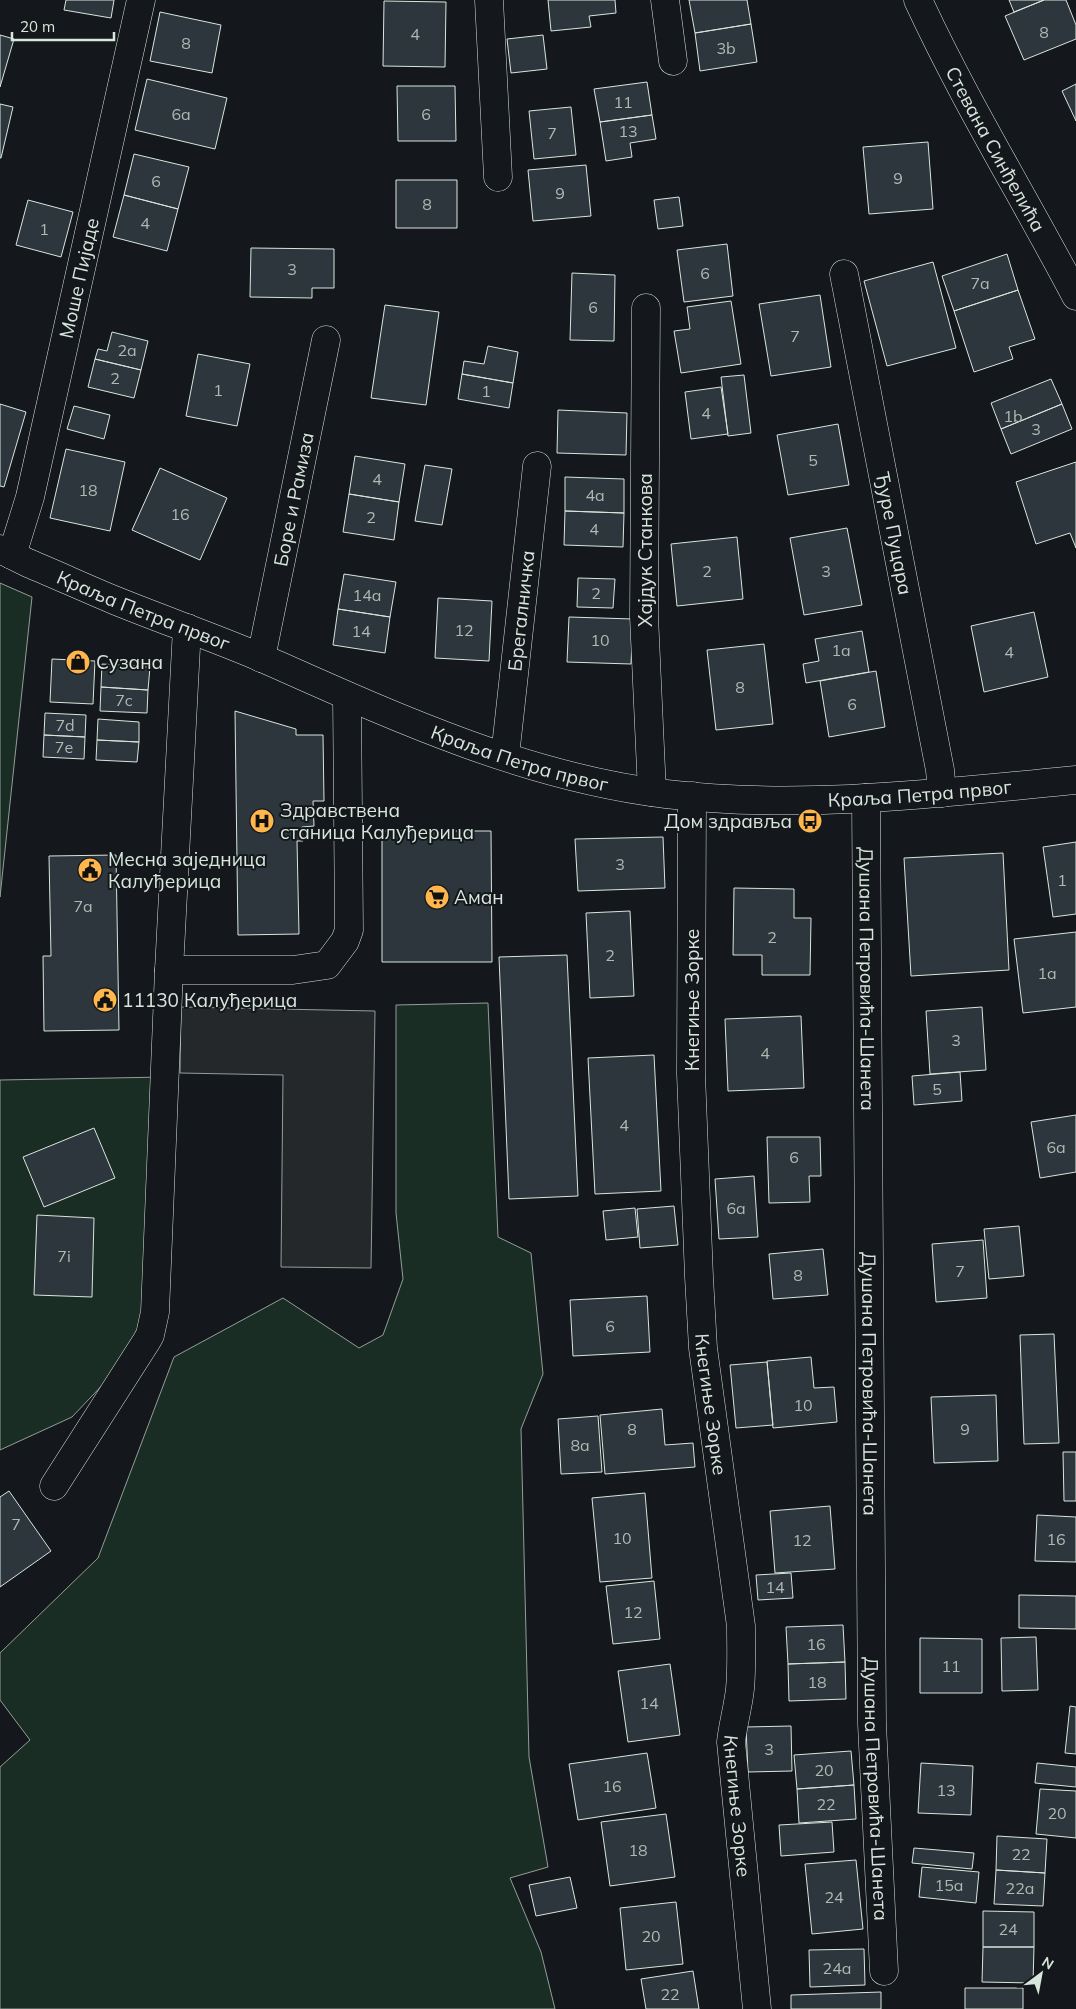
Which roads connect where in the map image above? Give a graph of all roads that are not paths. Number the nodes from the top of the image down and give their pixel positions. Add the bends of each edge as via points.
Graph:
1 (141, 0) edge
2 (489, 0) edge
3 (665, 0) edge
4 (918, 0) edge
5 (673, 61) dead end
6 (498, 177) dead end
7 (844, 274) dead end
8 (1076, 296) edge
9 (646, 308) dead end
10 (326, 340) dead end
11 (537, 466) dead end
12 (6, 552) edge
13 (187, 628) junction
14 (262, 658) junction
15 (347, 696) junction
16 (505, 756) junction
17 (1076, 780) edge
18 (652, 792) junction
19 (942, 793) junction
20 (692, 796) junction
21 (866, 798) junction
22 (169, 970) junction
23 (54, 1486) dead end
24 (884, 1971) dead end
25 (757, 2009) edge

1 - 12 street, Моше Пијаде via 30,497
2 - 6 street
3 - 5 street
4 - 8 street, Стевана Синђелића via 976,115
7 - 19 street, Ђуре Пуцара
9 - 18 street, Хајдук Станкова via 644,616
10 - 14 street, Боре и Рамиза
11 - 16 street, Брегалничка
12 - 13 street, Краља Петра првог
13 - 14 street, Краља Петра првог
13 - 22 street
14 - 15 street, Краља Петра првог
15 - 16 street, Краља Петра првог
15 - 22 street via 349,930 345,941 327,965 312,969
16 - 18 street, Краља Петра првог via 572,776
17 - 19 street, Краља Петра првог
18 - 20 street, Краља Петра првог
19 - 21 street, Краља Петра првог
20 - 21 street, Краља Петра првог via 780,800
20 - 25 street, Кнегиње Зорке via 691,1074 699,1277 703,1348 741,1626 740,1690 730,1742
21 - 24 street, Душана Петровића-Шанета via 872,1724
22 - 23 street via 156,1312 150,1335

